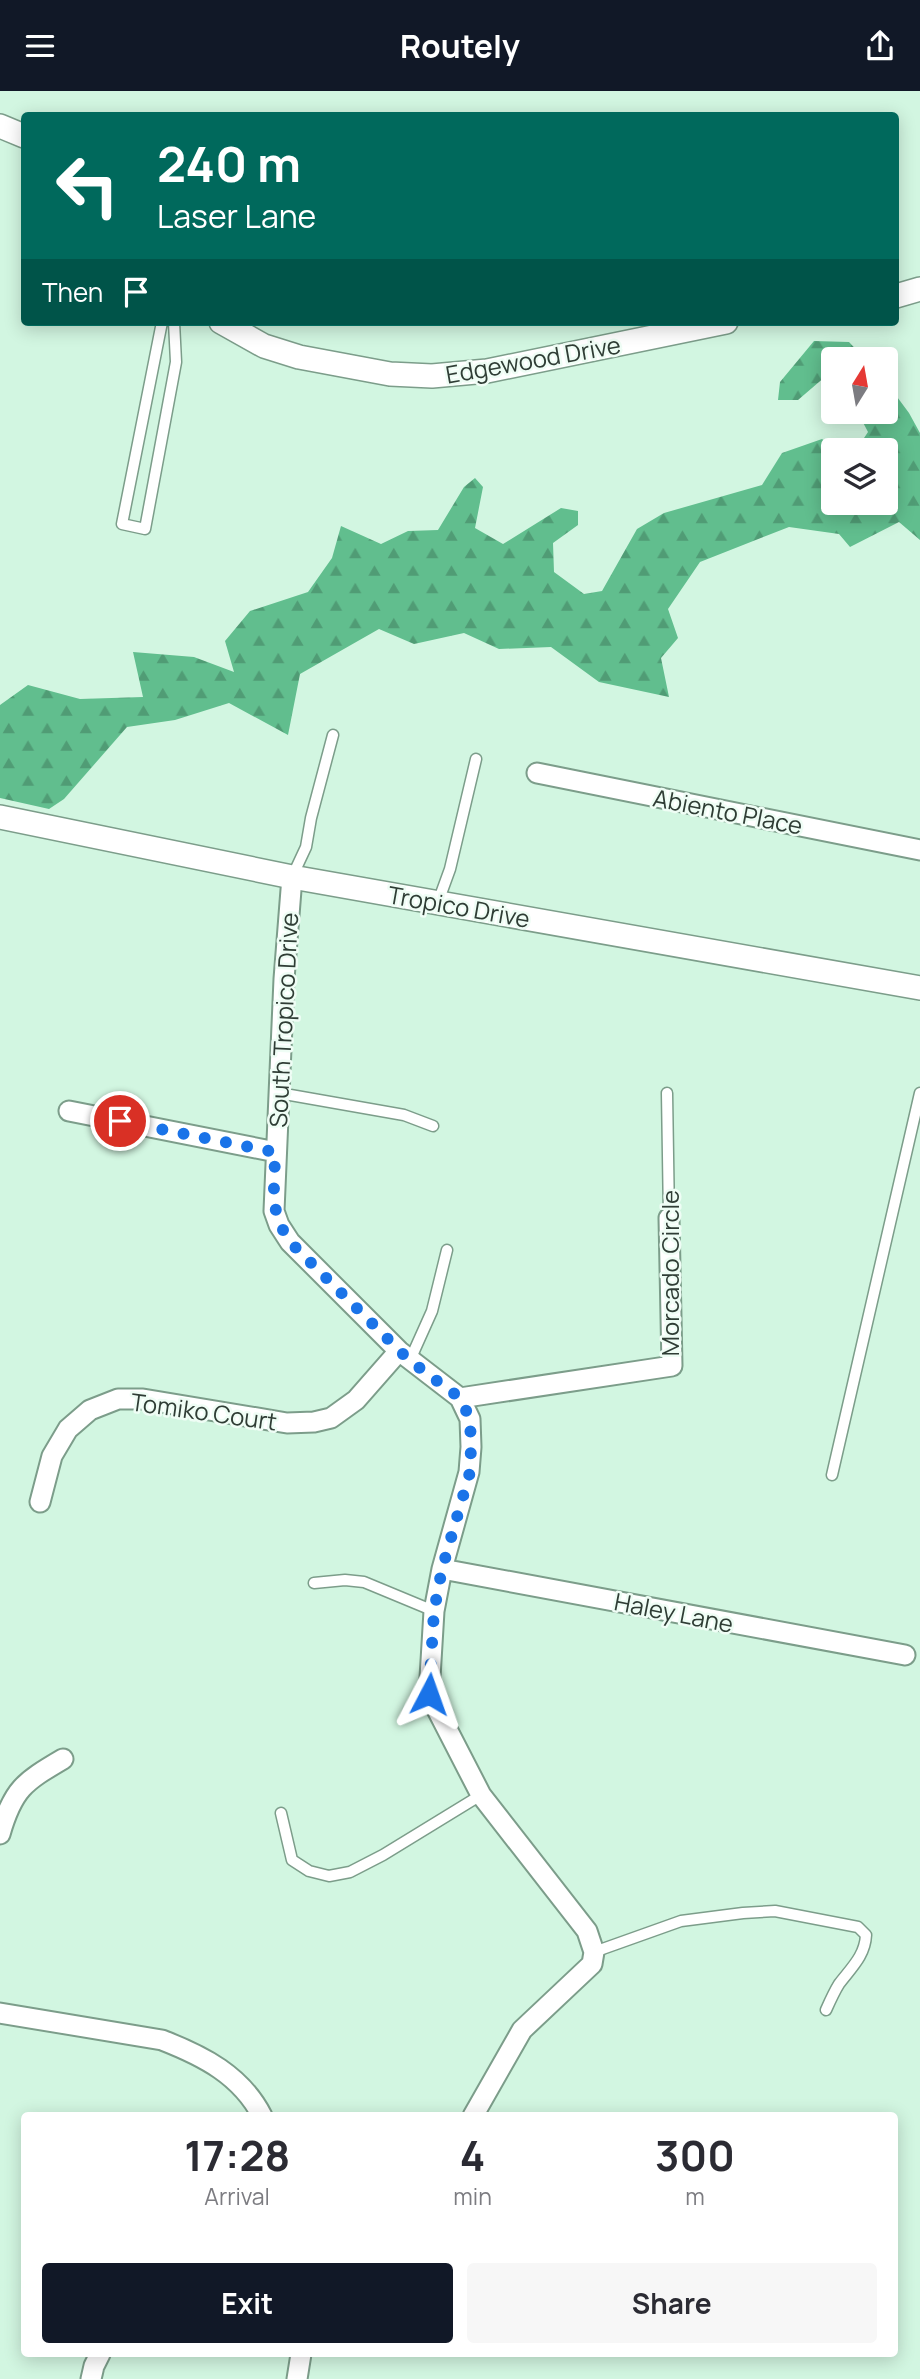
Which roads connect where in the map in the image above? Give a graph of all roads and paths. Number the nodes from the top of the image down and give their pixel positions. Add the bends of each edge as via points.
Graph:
1 (920, 289) edge
2 (899, 295) edge
3 (161, 326) edge
4 (174, 326) edge
5 (227, 326) edge
6 (706, 326) edge
7 (333, 735) dead end
8 (476, 759) dead end
9 (537, 772) dead end
10 (0, 817) edge
11 (920, 850) edge
12 (292, 877) junction
13 (438, 903) junction
14 (920, 988) edge
15 (279, 1093) junction
16 (667, 1093) dead end
17 (920, 1093) edge
18 (69, 1111) dead end
19 (433, 1126) dead end
20 (275, 1152) junction
21 (669, 1218) joint
22 (447, 1250) dead end
23 (404, 1355) junction
24 (460, 1398) junction
25 (832, 1475) dead end
26 (40, 1502) dead end
27 (442, 1569) junction
28 (314, 1583) dead end
29 (434, 1611) junction
30 (905, 1655) dead end
31 (63, 1759) dead end
32 (481, 1795) junction
33 (281, 1812) dead end
34 (0, 1834) edge
35 (594, 1952) junction
36 (826, 2010) dead end
37 (0, 2013) edge
38 (259, 2112) edge
39 (475, 2112) edge
40 (98, 2357) edge
41 (301, 2357) edge
42 (91, 2379) edge
43 (297, 2379) edge

1 - 2 street
3 - 4 lane via 121,524 145,529 176,362
5 - 6 street, Edgewood Drive via 264,346 299,357 390,374 432,376 487,371
7 - 12 lane via 306,847
8 - 13 lane
9 - 11 street, Abiento Place
10 - 12 street, Tropico Drive
12 - 13 street, Tropico Drive
12 - 15 street, South Tropico Drive
13 - 14 street, Tropico Drive
15 - 19 lane via 404,1115
15 - 20 street, South Tropico Drive
16 - 21 lane, Morcado Circle
17 - 25 lane
18 - 20 street
20 - 23 street, South Tropico Drive via 274,1211 279,1225 290,1242
21 - 24 street, Morcado Circle via 672,1366
22 - 23 lane via 432,1311
23 - 24 street, South Tropico Drive
23 - 26 street, Tomiko Court via 356,1400 331,1418 314,1422 287,1423 143,1399 118,1399 90,1410 68,1429 52,1456
24 - 27 street via 470,1419 470,1472
27 - 29 street
27 - 30 street, Haley Lane
28 - 29 lane via 364,1583
29 - 32 street via 429,1694
31 - 34 street via 26,1781 7,1811
32 - 33 lane via 383,1855 350,1872 329,1876 292,1860
32 - 35 street via 587,1931
35 - 36 lane via 681,1921 743,1913 775,1911 859,1927 866,1943
35 - 39 street via 592,1964 522,2030
37 - 38 street via 162,2040 199,2055 236,2080
40 - 42 street
41 - 43 street

